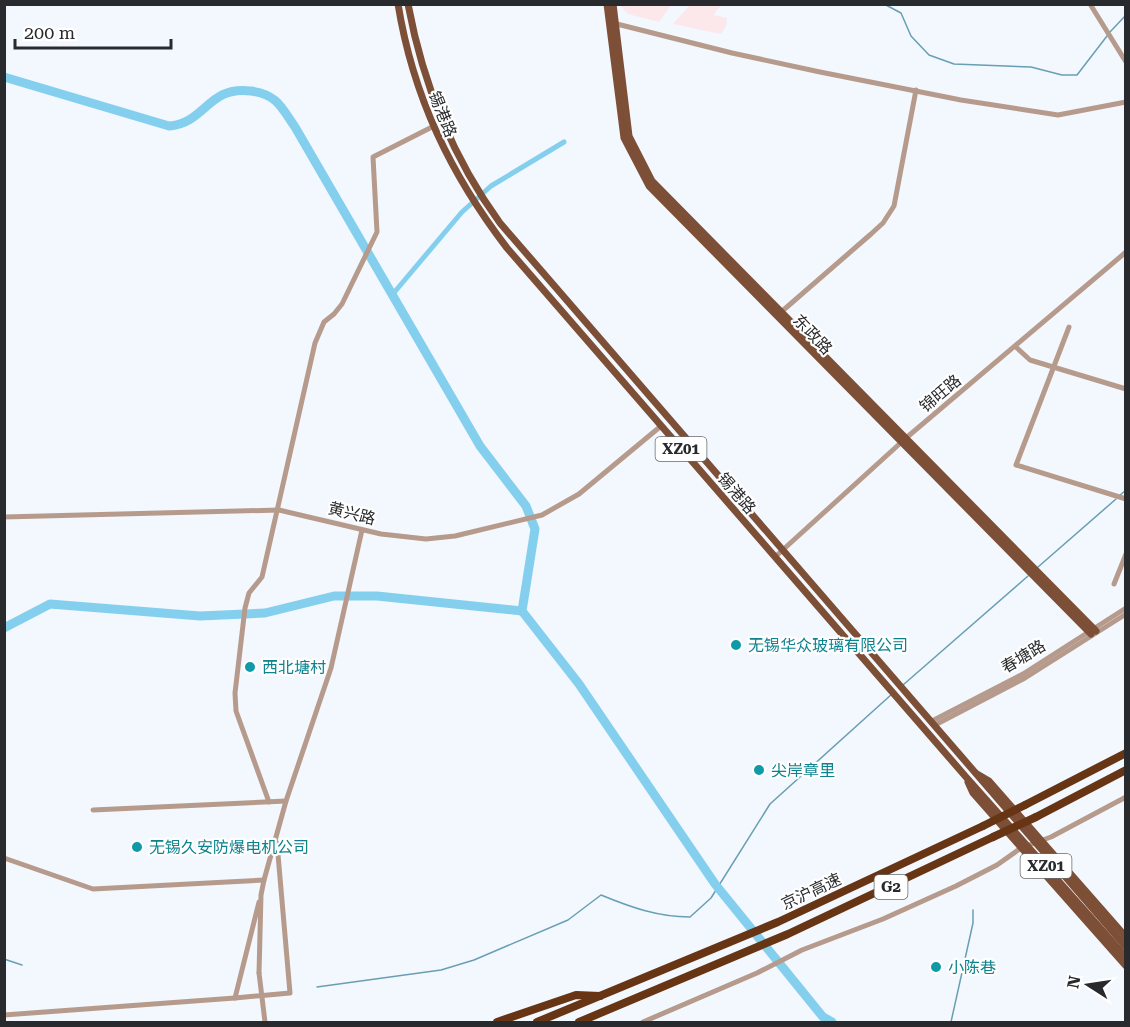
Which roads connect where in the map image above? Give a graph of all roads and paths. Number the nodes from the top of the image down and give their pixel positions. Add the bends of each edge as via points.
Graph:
1 (398, 4) edge
2 (408, 4) edge
3 (607, 4) edge
4 (613, 4) edge
5 (1090, 4) edge
6 (611, 22) junction
7 (1125, 62) edge
8 (916, 90) junction
9 (1125, 102) edge
10 (432, 127) junction
11 (1125, 252) edge
12 (779, 314) junction
13 (1069, 327) dead end
14 (1016, 347) junction
15 (1052, 366) junction
16 (1125, 389) edge
17 (661, 426) junction
18 (904, 440) junction
19 (1125, 498) edge
20 (279, 510) junction
21 (4, 517) edge
22 (362, 530) junction
23 (782, 551) junction
24 (1125, 554) edge
25 (775, 557) junction
26 (1114, 584) dead end
27 (1125, 608) edge
28 (1125, 614) edge
29 (1092, 631) junction
30 (933, 723) junction
31 (1125, 753) edge
32 (1125, 770) edge
33 (1125, 797) edge
34 (286, 801) junction
35 (269, 802) junction
36 (93, 810) dead end
37 (276, 838) junction
38 (1030, 844) junction
39 (4, 858) edge
40 (264, 880) junction
41 (261, 895) junction
42 (1125, 937) edge
43 (1125, 947) edge
44 (1125, 957) edge
45 (1125, 966) edge
46 (604, 996) junction
47 (234, 998) junction
48 (4, 1015) edge
49 (265, 1023) edge
50 (497, 1023) edge
51 (537, 1023) edge
52 (579, 1023) edge
53 (643, 1023) edge

1 - 10 main road, 锡港路 / XZ01 via 412,67
2 - 23 main road, 锡港路 / XZ01 via 435,105 452,145 484,201 530,260
3 - 6 main road, 东政路
4 - 6 main road, 东政路
5 - 7 street
6 - 8 street via 732,53
6 - 12 main road, 东政路 via 629,136 643,167 665,196
8 - 9 street via 1058,115
8 - 12 street via 894,206 883,223
10 - 17 main road, 锡港路 / XZ01 via 476,206 522,266
10 - 20 street via 373,157 377,232 342,304 324,321 315,343
11 - 14 street, 锦旺路
12 - 18 main road, 东政路
13 - 15 street
14 - 15 street via 1030,360
14 - 18 street, 锦旺路
15 - 16 street
15 - 19 street via 1016,465
17 - 22 street, 黄兴路 via 579,494 542,516 455,537 426,539
17 - 25 main road, 锡港路 / XZ01
18 - 23 street, 锦旺路
18 - 29 main road, 东政路
20 - 21 street, 黄兴路
20 - 22 street, 黄兴路
20 - 35 street via 262,577 249,593 245,608 235,693 236,711
22 - 34 street via 331,668
23 - 25 street, 锦旺路
23 - 30 main road, 锡港路 / XZ01
24 - 26 street
25 - 38 main road, 锡港路 / XZ01 via 966,777 973,793
27 - 29 street, 春塘路
28 - 29 street, 春塘路
29 - 30 street, 春塘路 via 1025,678
30 - 38 main road, 锡港路 / XZ01 via 973,771 989,781
31 - 46 highway, 京沪高速 / G2, bridge via 983,826 778,922
32 - 52 highway, 京沪高速 / G2, bridge via 788,934
33 - 38 street
34 - 35 street
34 - 37 street
35 - 36 street
37 - 40 street
37 - 47 street via 290,993
38 - 42 main road
38 - 43 main road, XZ01
38 - 44 main road, XZ01
38 - 45 main road
38 - 53 street via 956,886
39 - 40 street via 93,889
40 - 41 street
41 - 47 street
41 - 49 street, bridge via 259,973
46 - 50 highway, 京沪高速 / G2 via 576,995
46 - 51 highway
47 - 48 street

